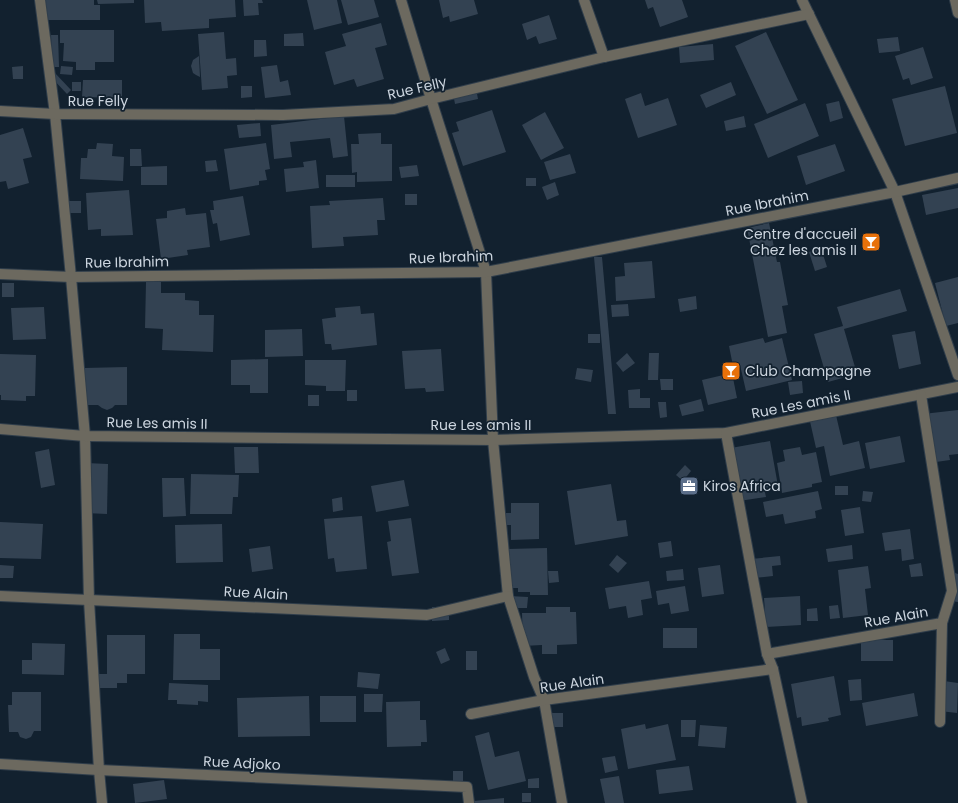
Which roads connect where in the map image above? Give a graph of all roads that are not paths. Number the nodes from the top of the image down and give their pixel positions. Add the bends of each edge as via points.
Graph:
1 (40, 0) edge
2 (401, 0) edge
3 (584, 0) edge
4 (802, 0) edge
5 (955, 0) edge
6 (958, 13) edge
7 (809, 14) junction
8 (604, 57) junction
9 (431, 99) junction
10 (0, 111) edge
11 (55, 114) junction
12 (958, 178) edge
13 (895, 192) junction
14 (486, 272) junction
15 (0, 274) edge
16 (71, 277) junction
17 (958, 375) edge
18 (958, 387) edge
19 (921, 395) junction
20 (0, 429) edge
21 (726, 433) junction
22 (85, 436) junction
23 (493, 440) junction
24 (0, 596) edge
25 (508, 596) junction
26 (89, 600) junction
27 (942, 624) junction
28 (767, 654) junction
29 (773, 669) junction
30 (544, 700) junction
31 (471, 714) dead end
32 (940, 722) dead end
33 (0, 764) edge
34 (99, 770) junction
35 (102, 803) edge
36 (469, 803) edge
37 (562, 803) edge
38 (802, 803) edge

1 - 11 street
2 - 9 street
3 - 8 street
4 - 7 street
5 - 6 street
7 - 8 street, Rue Felly
7 - 13 street
8 - 9 street, Rue Felly
9 - 11 street, Rue Felly via 394,109 283,115
9 - 14 street
10 - 11 street, Rue Felly
11 - 16 street
12 - 13 street, Rue Ibrahim
13 - 14 street, Rue Ibrahim
13 - 17 street
14 - 16 street, Rue Ibrahim
14 - 23 street
15 - 16 street, Rue Ibrahim
16 - 22 street
18 - 19 street, Rue Les amis II
19 - 21 street, Rue Les amis II
19 - 27 street, Rue Alain via 952,591
20 - 22 street, Rue Les amis II
21 - 23 street, Rue Les amis II
21 - 28 street
22 - 23 street, Rue Les amis II
22 - 26 street
23 - 25 street
24 - 26 street, Rue Alain
25 - 26 street, Rue Alain via 427,615
25 - 30 street
26 - 34 street
27 - 28 street, Rue Alain
27 - 32 street
28 - 29 street
29 - 30 street, Rue Alain
29 - 38 street
30 - 31 street, Rue Alain
30 - 37 street
33 - 34 street, Rue Adjoko
34 - 35 street
34 - 36 street, Rue Adjoko via 467,787

